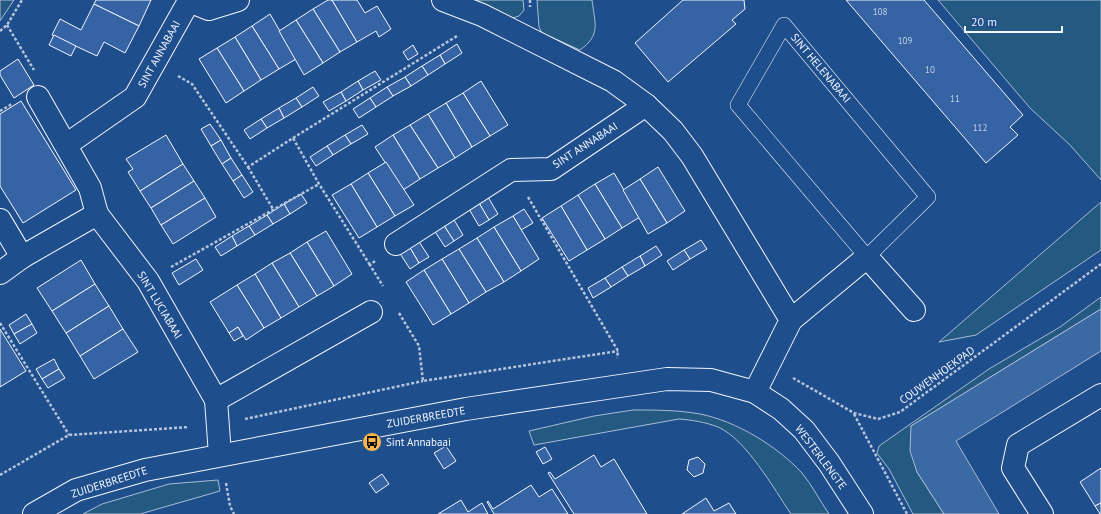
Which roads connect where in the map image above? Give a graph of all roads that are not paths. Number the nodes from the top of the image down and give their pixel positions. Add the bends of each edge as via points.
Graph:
1 (188, 0) edge
2 (238, 0) edge
3 (443, 0) edge
4 (38, 96) road end
5 (646, 105) junction
6 (66, 145) junction
7 (97, 214) junction
8 (0, 220) edge
9 (396, 244) road end
10 (22, 257) junction
11 (867, 257) junction
12 (0, 273) edge
13 (914, 310) dead end
14 (371, 312) dead end
15 (791, 320) junction
16 (755, 392) junction
17 (1101, 395) edge
18 (216, 400) junction
19 (220, 455) junction
20 (34, 514) edge
21 (862, 514) edge
22 (1042, 514) edge

1 - 2 street, SINT ANNABAAI via 209,9
1 - 6 street, SINT ANNABAAI via 135,97
3 - 5 street via 534,40 613,81
4 - 6 street, SINT LUCIABAAI
5 - 9 street, SINT ANNABAAI via 551,169 511,170
5 - 15 street via 673,131 692,156
6 - 7 street, SINT LUCIABAAI via 90,188
7 - 10 street
7 - 18 street, SINT LUCIABAAI via 148,281
8 - 10 street
10 - 12 street
11 - 11 lane, SINT HELENABAAI via 738,105 784,25 928,197
11 - 13 street, SINT HELENABAAI
11 - 15 street, SINT HELENABAAI
14 - 18 street
15 - 16 street, SINT HELENABAAI
16 - 19 street, ZUIDERBREEDTE via 711,380 667,379 466,410
16 - 21 street, WESTERLENGTE via 781,409 804,430
17 - 22 street via 1018,445 1013,468
18 - 19 street, SINT LUCIABAAI
19 - 20 street, ZUIDERBREEDTE via 145,470 76,490

